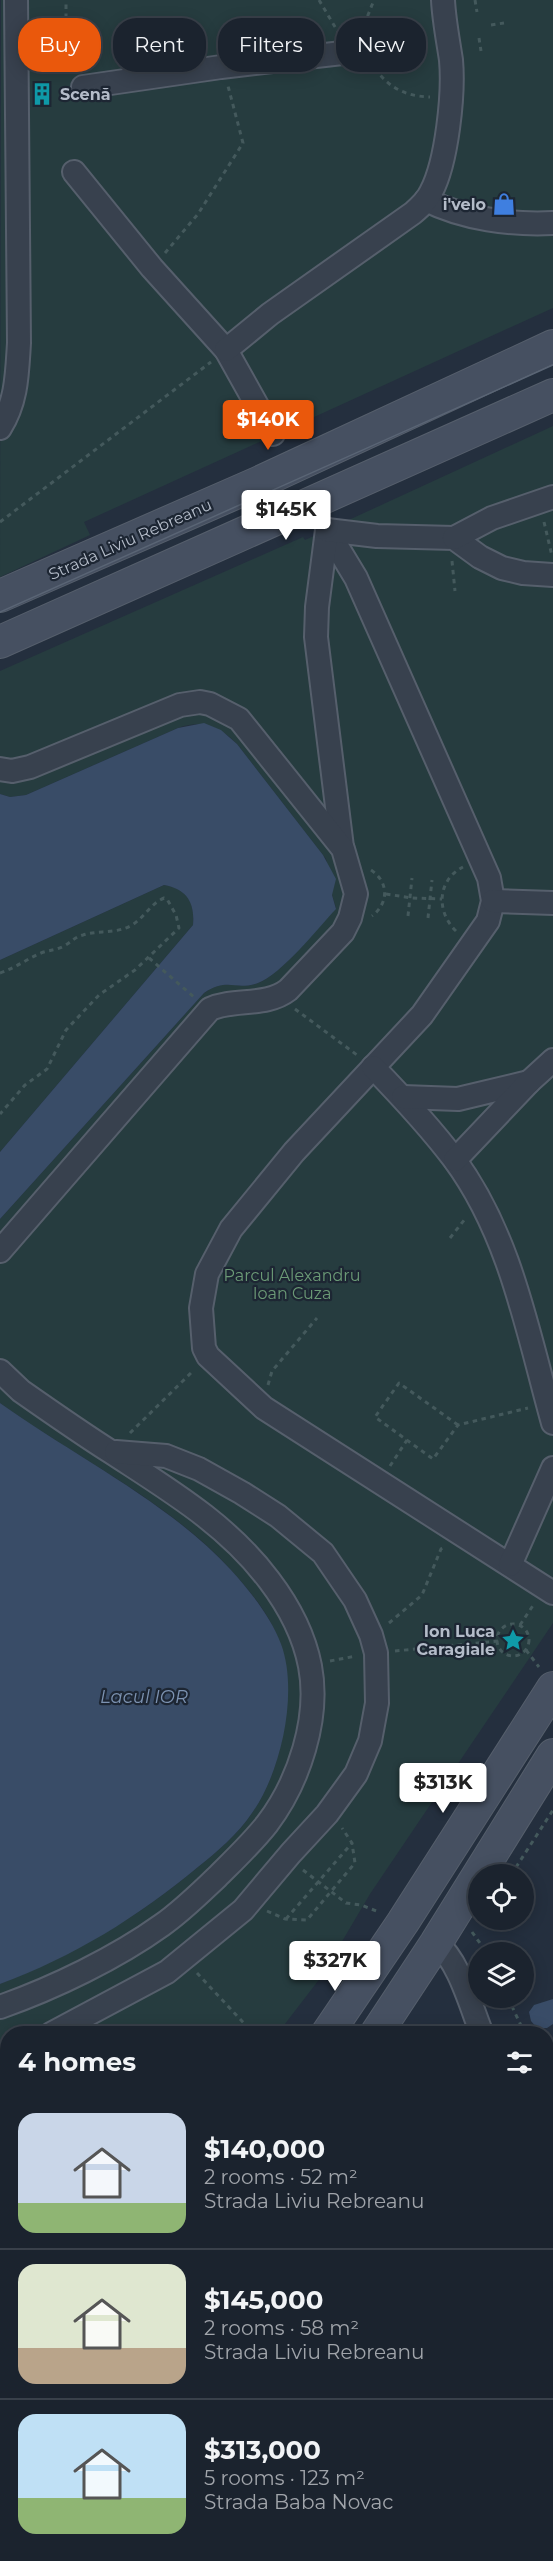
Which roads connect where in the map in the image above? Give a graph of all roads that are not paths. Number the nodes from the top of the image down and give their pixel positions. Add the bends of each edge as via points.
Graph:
1 (16, 0) edge
2 (443, 0) edge
3 (336, 57) edge
4 (83, 87) dead end
5 (74, 172) dead end
6 (426, 200) junction
7 (553, 223) edge
8 (553, 346) edge
9 (226, 350) junction
10 (553, 395) edge
11 (0, 428) edge
12 (273, 434) dead end
13 (546, 499) edge
14 (327, 530) junction
15 (454, 538) junction
16 (553, 575) edge
17 (0, 596) edge
18 (0, 642) edge
19 (0, 769) edge
20 (343, 849) junction
21 (493, 901) junction
22 (553, 903) edge
23 (553, 1060) edge
24 (373, 1067) junction
25 (529, 1082) junction
26 (403, 1097) junction
27 (455, 1160) junction
28 (0, 1251) edge
29 (0, 1371) edge
30 (550, 1413) edge
31 (111, 1452) junction
32 (553, 1468) edge
33 (510, 1565) junction
34 (549, 1591) edge
35 (553, 1688) edge
36 (553, 1755) edge
37 (436, 1943) junction
38 (373, 1967) junction
39 (0, 2007) edge
40 (67, 2026) edge
41 (332, 2026) edge
42 (348, 2026) edge
43 (381, 2026) edge
44 (479, 2026) edge

1 - 11 street via 19,343 15,395
2 - 6 street via 451,61 450,97 442,158
3 - 4 street via 222,67
5 - 9 street via 152,268
6 - 7 street via 463,214
6 - 9 street via 406,219 270,314
8 - 17 main road, Strada Liviu Rebreanu via 258,483
9 - 12 street
10 - 18 main road
13 - 15 street via 492,518
14 - 15 street
14 - 20 street via 316,638
14 - 21 street via 356,578 489,878
15 - 16 street via 502,568
19 - 20 street via 30,767 180,705 210,704 244,723
20 - 28 street via 356,894 343,932 279,997 210,1009
21 - 22 street
21 - 24 street via 488,921 475,942 422,1015
23 - 25 street
24 - 26 street
24 - 33 street via 294,1152 231,1229 207,1274 201,1308 204,1348 264,1408
25 - 26 street via 458,1099
25 - 27 street
26 - 27 street
27 - 30 street via 480,1201 517,1291
29 - 31 street via 21,1391
31 - 39 street via 200,1510 252,1560 289,1609 303,1640 313,1688 310,1713 300,1762 283,1799 255,1839 188,1904 162,1926 78,1973
31 - 40 street via 166,1456 207,1474 278,1516 323,1553 355,1600 373,1644 377,1703 370,1741 356,1774 327,1814 243,1910 184,1960 132,1993
32 - 33 street
33 - 34 street
35 - 38 main road
36 - 37 main road
37 - 43 main road
37 - 44 street via 453,1964
38 - 41 main road
38 - 42 main road

